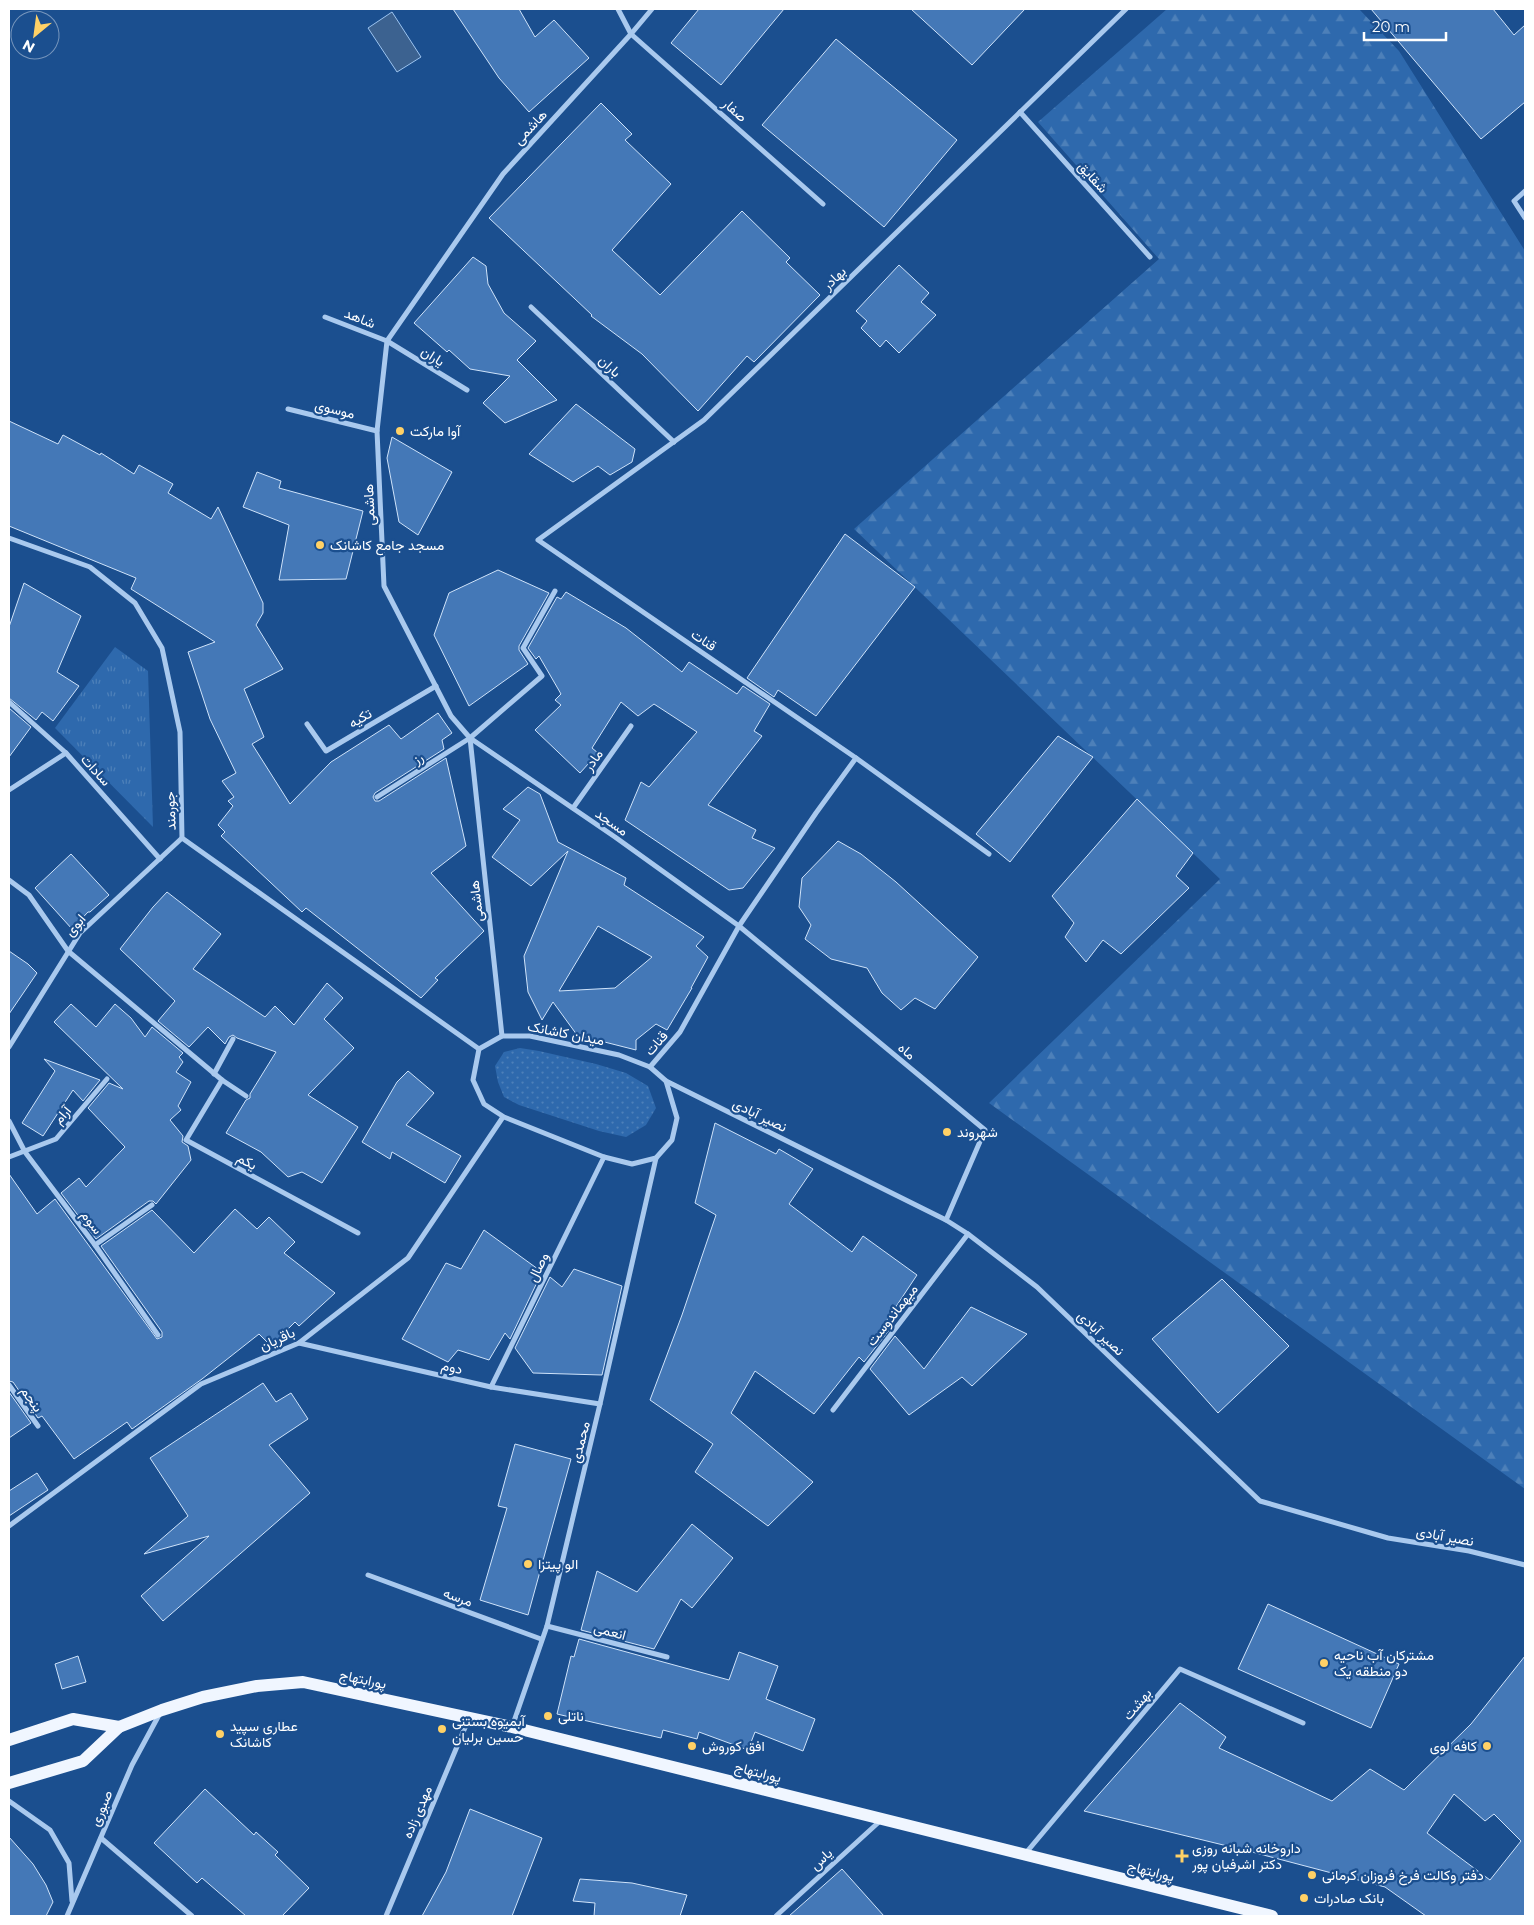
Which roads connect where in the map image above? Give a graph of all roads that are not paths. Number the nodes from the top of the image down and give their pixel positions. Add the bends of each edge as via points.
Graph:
1 (618, 9) edge
2 (652, 9) edge
3 (1126, 9) edge
4 (632, 34) junction
5 (1020, 112) junction
6 (1525, 191) edge
7 (823, 204) dead end
8 (1525, 218) edge
9 (1150, 257) dead end
10 (531, 307) dead end
11 (325, 316) dead end
12 (387, 341) junction
13 (466, 390) dead end
14 (288, 410) dead end
15 (377, 431) junction
16 (674, 442) junction
17 (9, 538) edge
18 (538, 540) joint
19 (554, 591) dead end
20 (436, 686) junction
21 (9, 702) edge
22 (307, 724) dead end
23 (631, 726) dead end
24 (470, 738) junction
25 (66, 753) junction
26 (856, 758) junction
27 (9, 790) edge
28 (377, 797) dead end
29 (573, 808) junction
30 (182, 838) junction
31 (989, 854) dead end
32 (160, 859) junction
33 (9, 880) edge
34 (739, 926) junction
35 (68, 951) junction
36 (502, 1036) junction
37 (233, 1039) dead end
38 (9, 1048) edge
39 (479, 1050) junction
40 (650, 1067) junction
41 (214, 1074) junction
42 (107, 1080) dead end
43 (222, 1080) junction
44 (666, 1081) junction
45 (246, 1096) dead end
46 (503, 1117) junction
47 (9, 1121) edge
48 (25, 1152) junction
49 (9, 1157) edge
50 (604, 1157) junction
51 (656, 1158) junction
52 (152, 1204) dead end
53 (946, 1220) junction
54 (358, 1234) dead end
55 (968, 1234) junction
56 (95, 1245) junction
57 (158, 1335) dead end
58 (299, 1343) junction
59 (9, 1385) edge
60 (491, 1388) junction
61 (600, 1404) junction
62 (833, 1410) dead end
63 (38, 1426) dead end
64 (9, 1526) edge
65 (1525, 1565) edge
66 (368, 1575) dead end
67 (547, 1626) junction
68 (541, 1639) junction
69 (668, 1657) dead end
70 (162, 1710) junction
71 (469, 1717) junction
72 (1303, 1723) dead end
73 (119, 1727) junction
74 (512, 1727) junction
75 (9, 1740) edge
76 (9, 1784) edge
77 (9, 1801) edge
78 (882, 1819) junction
79 (101, 1838) junction
80 (1025, 1854) junction
81 (72, 1903) junction
82 (67, 1916) edge
83 (192, 1916) edge
84 (386, 1916) edge
85 (776, 1916) edge
86 (1272, 1916) edge

1 - 4 street, صفار
2 - 4 street, هاشمی
3 - 5 street, بهادر
4 - 7 street, صفار
4 - 12 street, هاشمی via 502,174
5 - 9 street, شقایق
5 - 16 street, بهادر via 704,420
6 - 8 street via 1514,200
10 - 16 street, باران
11 - 12 street, شاهد
12 - 13 street, یاران
12 - 15 street, هاشمی
14 - 15 street, موسوی
15 - 20 street, هاشمی via 384,586
16 - 18 street, بهادر
17 - 30 street, جورمند via 90,567 135,603 162,648 180,732
18 - 26 street, قنات
19 - 24 street, رز via 523,648 542,676
20 - 22 street, تکیه via 326,751
20 - 24 street, هاشمی via 451,716
21 - 25 street, سادات
23 - 29 street, مادر
24 - 28 street, رز
24 - 29 street, مسجد
24 - 36 street, هاشمی
25 - 27 street
25 - 32 street, سادات
26 - 31 street, قنات
26 - 34 street, قنات
29 - 34 street, مسجد
30 - 32 street, ابوی
30 - 39 street, جورمند
32 - 35 street, ابوی via 80,934
33 - 35 street via 29,895
34 - 40 street, قنات via 680,1032
34 - 53 street, ماه via 985,1130
35 - 38 street, ابوی
35 - 41 street
36 - 39 street
36 - 40 street, میدان کاشانک via 530,1036 619,1055
37 - 41 street
39 - 46 street via 472,1080 484,1104
40 - 44 street, میدان کاشانک
41 - 43 street
42 - 48 street, آرام via 56,1139
43 - 45 street
43 - 54 street, یکم via 186,1140
44 - 51 street via 677,1118 672,1140
44 - 53 street, نصیر آبادی
46 - 50 street
46 - 58 street, باقریان via 408,1258
47 - 48 street, سوم
48 - 49 street
48 - 56 street, سوم
50 - 51 street via 632,1164
50 - 60 street, وصال
51 - 61 street, محمدی
52 - 56 street
53 - 55 street, نصیر آبادی
55 - 62 street, میهماندوست
55 - 65 street, نصیر آبادی via 1037,1287 1260,1501 1388,1538 1469,1551
56 - 57 street, سوم
58 - 60 street, دوم
58 - 64 street, باقریان via 201,1384
59 - 63 street, پنجم
60 - 61 street, دوم
61 - 67 street, محمدی
66 - 68 street, مرسه
67 - 68 street, محمدی
67 - 69 street, انعمی
68 - 74 street, محمدی
70 - 71 main road, پورابتهاج via 203,1697 257,1686 302,1682
70 - 73 main road, پورابتهاج
70 - 79 street, صبوری via 132,1764
71 - 74 main road, پورابتهاج
71 - 84 street, مهدی زاده
72 - 80 street, بهشت via 1180,1670
73 - 75 main road via 72,1719
73 - 76 main road, پورابتهاج via 83,1761
74 - 78 main road, پورابتهاج
77 - 81 street via 50,1830 69,1863
78 - 80 main road, پورابتهاج
78 - 85 street, یاس
79 - 81 street, صبوری
79 - 83 street
80 - 86 main road, پورابتهاج
81 - 82 street, صبوری

